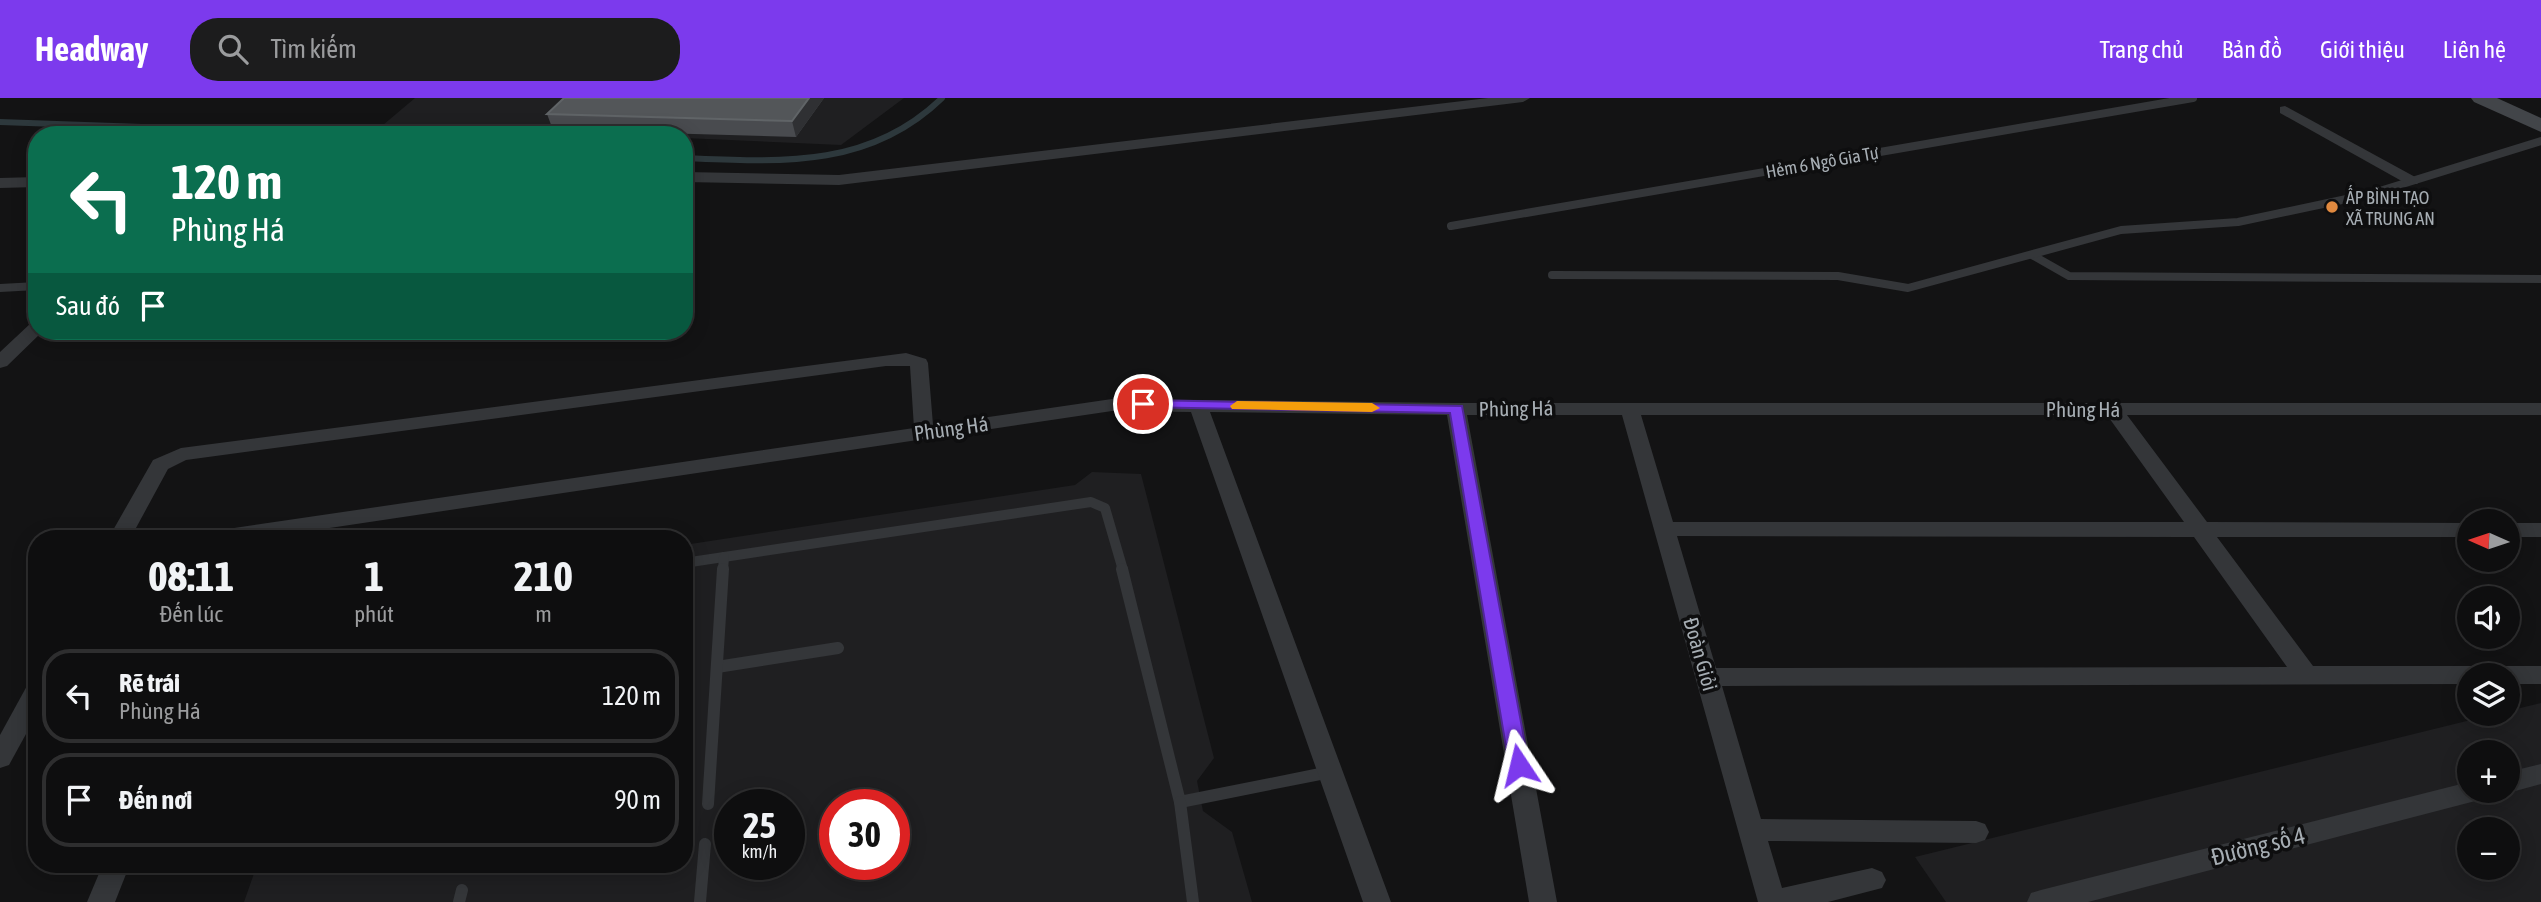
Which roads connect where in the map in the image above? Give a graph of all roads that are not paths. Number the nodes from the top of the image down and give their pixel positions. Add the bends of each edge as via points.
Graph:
1 (1523, 98) edge
2 (2193, 98) edge
3 (2481, 98) edge
4 (2284, 110) dead end
5 (2541, 126) edge
6 (2541, 141) edge
7 (693, 177) edge
8 (2413, 181) junction
9 (28, 182) edge
10 (0, 183) edge
11 (1451, 226) dead end
12 (2032, 255) junction
13 (1552, 275) dead end
14 (2541, 279) edge
15 (28, 286) edge
16 (0, 288) edge
17 (28, 336) edge
18 (0, 362) edge
19 (1198, 405) junction
20 (1629, 407) junction
21 (1456, 409) junction
22 (2113, 409) junction
23 (2541, 409) edge
24 (924, 432) junction
25 (2198, 528) junction
26 (124, 530) edge
27 (297, 530) edge
28 (1665, 530) junction
29 (2457, 530) edge
30 (2520, 530) edge
31 (2541, 530) edge
32 (724, 557) junction
33 (693, 562) edge
34 (838, 648) dead end
35 (717, 667) junction
36 (2306, 675) junction
37 (2541, 675) edge
38 (1708, 677) junction
39 (28, 707) edge
40 (0, 758) edge
41 (1330, 772) junction
42 (2541, 774) edge
43 (2520, 779) edge
44 (2457, 795) edge
45 (1180, 802) junction
46 (709, 804) dead end
47 (1752, 830) junction
48 (1976, 832) dead end
49 (705, 844) dead end
50 (113, 873) edge
51 (1872, 880) dead end
52 (101, 902) edge
53 (700, 902) edge
54 (1193, 902) edge
55 (1377, 902) edge
56 (1543, 902) edge
57 (1774, 902) edge
58 (2041, 902) edge

1 - 7 street via 839,180
2 - 11 lane, Hẻm 6 Ngô Gia Tự
3 - 5 main road
4 - 8 street
6 - 8 lane
8 - 12 lane via 2238,222 2121,230
9 - 10 street
12 - 13 lane via 1908,288 1838,276
12 - 14 lane via 2069,276
15 - 16 lane
17 - 18 street
19 - 21 street, Phùng Há
19 - 24 street, Phùng Há via 1112,405
19 - 41 street
20 - 21 street, Phùng Há
20 - 22 street, Phùng Há
20 - 28 street, Đoàn Giỏi
21 - 56 street
22 - 23 street, Phùng Há
22 - 25 street
24 - 26 street via 919,363 896,359 181,454 160,465
24 - 27 street, Phùng Há
25 - 28 street
25 - 29 street
25 - 36 street
28 - 38 street, Đoàn Giỏi
30 - 31 street
32 - 33 lane
32 - 35 lane
32 - 45 lane via 1078,502 1105,508
34 - 35 lane
35 - 46 lane
36 - 37 street
36 - 38 street
38 - 47 street, Đoàn Giỏi
39 - 40 street
41 - 45 lane
41 - 55 street
42 - 43 street
44 - 58 street, Đường số 4
45 - 54 lane
47 - 48 street
47 - 57 street, Đoàn Giỏi
49 - 53 lane
50 - 52 street
51 - 57 street

